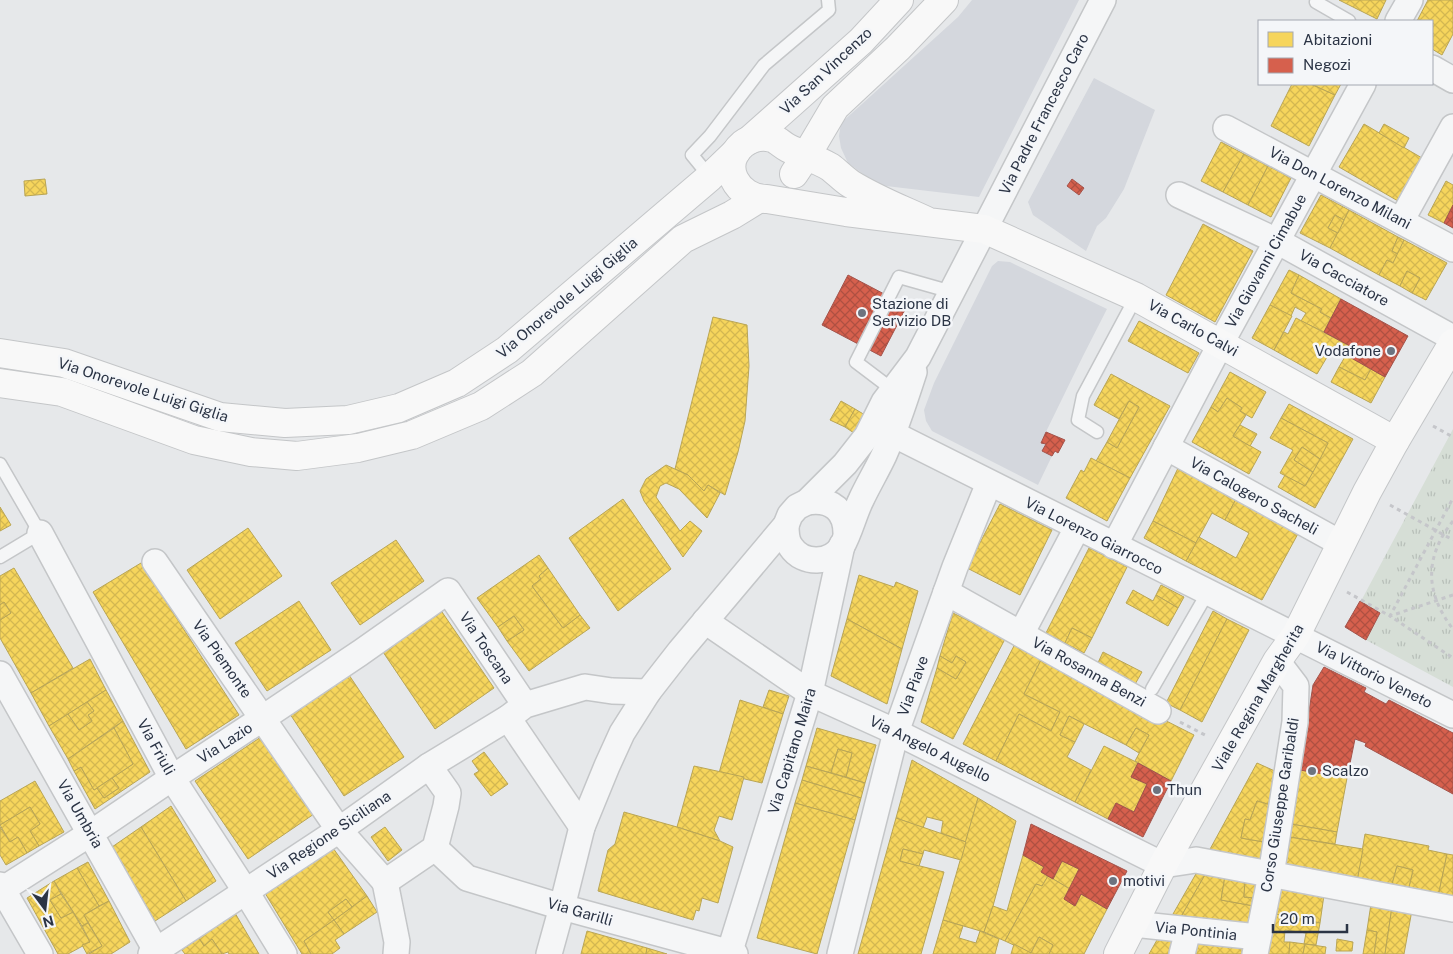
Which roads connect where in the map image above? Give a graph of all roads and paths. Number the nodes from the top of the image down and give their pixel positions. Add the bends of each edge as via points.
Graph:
1 (828, 0) edge
2 (899, 0) edge
3 (944, 0) edge
4 (1103, 0) edge
5 (1317, 0) edge
6 (1410, 0) edge
7 (1347, 20) edge
8 (1399, 20) edge
9 (1433, 69) edge
10 (1453, 80) edge
11 (1363, 85) edge
12 (1453, 127) edge
13 (1226, 128) dead end
14 (743, 146) junction
15 (804, 161) junction
16 (1314, 174) junction
17 (710, 177) junction
18 (1179, 195) dead end
19 (762, 199) junction
20 (846, 212) junction
21 (732, 215) junction
22 (1400, 220) junction
23 (927, 221) junction
24 (984, 229) junction
25 (1277, 241) junction
26 (1453, 249) edge
27 (952, 292) junction
28 (1136, 297) junction
29 (1453, 338) edge
30 (1221, 343) junction
31 (1453, 343) edge
32 (0, 353) edge
33 (918, 357) junction
34 (0, 383) edge
35 (894, 390) junction
36 (1097, 432) dead end
37 (893, 434) junction
38 (1394, 441) junction
39 (1166, 448) junction
40 (0, 464) edge
41 (989, 483) junction
42 (1367, 492) junction
43 (1453, 498) edge
44 (807, 502) junction
45 (1453, 521) edge
46 (786, 525) junction
47 (1077, 528) junction
48 (1436, 529) junction
49 (40, 533) junction
50 (1443, 534) junction
51 (1453, 540) edge
52 (844, 541) junction
53 (1342, 544) junction
54 (1114, 546) junction
55 (797, 554) junction
56 (0, 557) edge
57 (156, 562) dead end
58 (1324, 580) junction
59 (738, 582) junction
60 (448, 591) joint
61 (946, 592) junction
62 (1208, 592) junction
63 (1453, 595) edge
64 (1436, 601) junction
65 (1390, 616) junction
66 (704, 621) junction
67 (1453, 629) edge
68 (1021, 634) junction
69 (1296, 635) junction
70 (1453, 658) edge
71 (1276, 661) junction
72 (0, 674) edge
73 (648, 692) junction
74 (810, 693) junction
75 (1155, 700) joint
76 (517, 711) junction
77 (1453, 715) edge
78 (263, 718) junction
79 (896, 732) junction
80 (429, 766) junction
81 (172, 778) junction
82 (582, 827) junction
83 (339, 830) junction
84 (92, 834) junction
85 (435, 848) junction
86 (1163, 865) junction
87 (1270, 875) junction
88 (385, 882) junction
89 (1, 888) edge
90 (246, 892) junction
91 (562, 907) junction
92 (1453, 909) edge
93 (1133, 924) junction
94 (1188, 930) junction
95 (1256, 946) edge
96 (155, 953) edge
97 (40, 954) edge
98 (284, 954) edge
99 (396, 954) edge
100 (548, 954) edge
101 (731, 954) edge
102 (840, 954) edge
103 (1118, 954) edge
104 (1182, 954) edge

1 - 17 lane via 829,10 764,65 692,155
2 - 14 main road, Via San Vincenzo via 861,41
3 - 15 main road via 835,107 822,129 822,148
4 - 24 street, Via Padre Francesco Caro
5 - 7 lane
6 - 8 street
9 - 10 street
11 - 16 street, Via Giovanni Cimabue
12 - 22 street
13 - 16 street, Via Don Lorenzo Milani
14 - 15 main road via 770,137
14 - 17 main road, Via Onorevole Luigi Giglia
14 - 19 main road via 732,162 734,181 740,190
15 - 19 main road via 785,191
15 - 23 main road
16 - 22 street, Via Don Lorenzo Milani
16 - 25 street, Via Giovanni Cimabue
17 - 32 main road, Via Onorevole Luigi Giglia via 507,350 457,383 399,408 348,420 285,423 220,417 64,362
18 - 25 street, Via Cacciatore
19 - 20 main road
19 - 21 main road
20 - 21 main road via 769,211
20 - 23 main road
21 - 34 main road, Via Onorevole Luigi Giglia via 683,239 532,373 481,406 412,435 358,448 297,456 251,452 194,440 62,392
22 - 26 street, Via Don Lorenzo Milani
23 - 24 main road
24 - 27 street, Via Padre Francesco Caro
24 - 28 main road, Via Carlo Calvi
25 - 29 street, Via Cacciatore
25 - 30 street, Via Giovanni Cimabue
27 - 33 street, Via Padre Francesco Caro
27 - 35 lane via 899,277 856,362
28 - 30 main road, Via Carlo Calvi
28 - 36 lane via 1083,396 1078,420
30 - 38 main road, Via Carlo Calvi
30 - 39 street, Via Giovanni Cimabue
31 - 38 main road, Viale Regina Margherita
33 - 35 street
33 - 37 street, Via Capitano Maira
35 - 44 street via 884,402 867,436 845,464
37 - 41 street, Via Lorenzo Giarrocco
37 - 52 street, Via Capitano Maira
38 - 42 main road, Viale Regina Margherita
39 - 53 street, Via Calogero Sacheli
39 - 54 street, Via Giovanni Cimabue
40 - 49 lane
41 - 47 street, Via Lorenzo Giarrocco
41 - 61 street, Via Piave
42 - 48 path
42 - 53 main road, Viale Regina Margherita
43 - 48 path
44 - 46 street via 797,507
44 - 52 street via 823,501 837,509 846,526
45 - 50 path
46 - 55 street via 786,536
46 - 59 street
47 - 54 street, Via Lorenzo Giarrocco
47 - 68 street, Via Rosanna Benzi
48 - 50 path
48 - 65 path
49 - 56 lane
49 - 81 street, Via Friuli
50 - 51 path
50 - 64 path via 1432,566
52 - 55 street via 836,553 818,561 807,560
52 - 74 street, Via Capitano Maira
53 - 58 main road, Viale Regina Margherita
54 - 62 street, Via Lorenzo Giarrocco
55 - 59 street
57 - 78 street, Via Piemonte
58 - 65 path
58 - 69 main road, Viale Regina Margherita
59 - 66 street
60 - 76 street, Via Toscana
60 - 78 street, Via Lazio
61 - 68 street, Via Rosanna Benzi
61 - 79 street, Via Piave
62 - 69 street, Via Lorenzo Giarrocco
62 - 75 lane
63 - 64 path
64 - 65 path
64 - 67 path
65 - 70 path
66 - 73 street
66 - 74 street, Via Angelo Augello
68 - 75 street, Via Rosanna Benzi
69 - 71 main road, Viale Regina Margherita
69 - 77 street, Via Vittorio Veneto
71 - 86 main road, Viale Regina Margherita
71 - 87 street, Corso Giuseppe Garibaldi via 1296,686 1294,722
72 - 84 street, Via Umbria
73 - 76 street, Via Regione Siciliana via 612,692 585,687
73 - 82 street via 622,733
74 - 79 street, Via Angelo Augello
74 - 101 street, Via Capitano Maira
76 - 80 street, Via Regione Siciliana
76 - 82 street, Via Toscana
78 - 81 street, Via Lazio
78 - 83 street, Via Piemonte
79 - 86 street, Via Angelo Augello
79 - 102 street, Via Piave
80 - 83 street, Via Regione Siciliana
80 - 85 street via 448,793
81 - 84 street, Via Lazio
81 - 90 street, Via Friuli
82 - 91 street
83 - 88 street, Via Piemonte
83 - 90 street, Via Regione Siciliana
84 - 89 street, Via Lazio
84 - 96 street, Via Umbria
85 - 88 street
85 - 91 street, Via Garilli via 467,878
86 - 87 street via 1196,860
86 - 93 main road, Viale Regina Margherita
87 - 92 street
87 - 95 street, Corso Giuseppe Garibaldi
88 - 99 street via 397,942
89 - 97 street
90 - 96 street, Via Regione Siciliana
90 - 98 street, Via Friuli
91 - 100 street
91 - 101 street, Via Garilli
93 - 94 street, Via Pontinia
93 - 103 main road, Viale Regina Margherita
94 - 95 street, Via Pontinia
94 - 104 street

